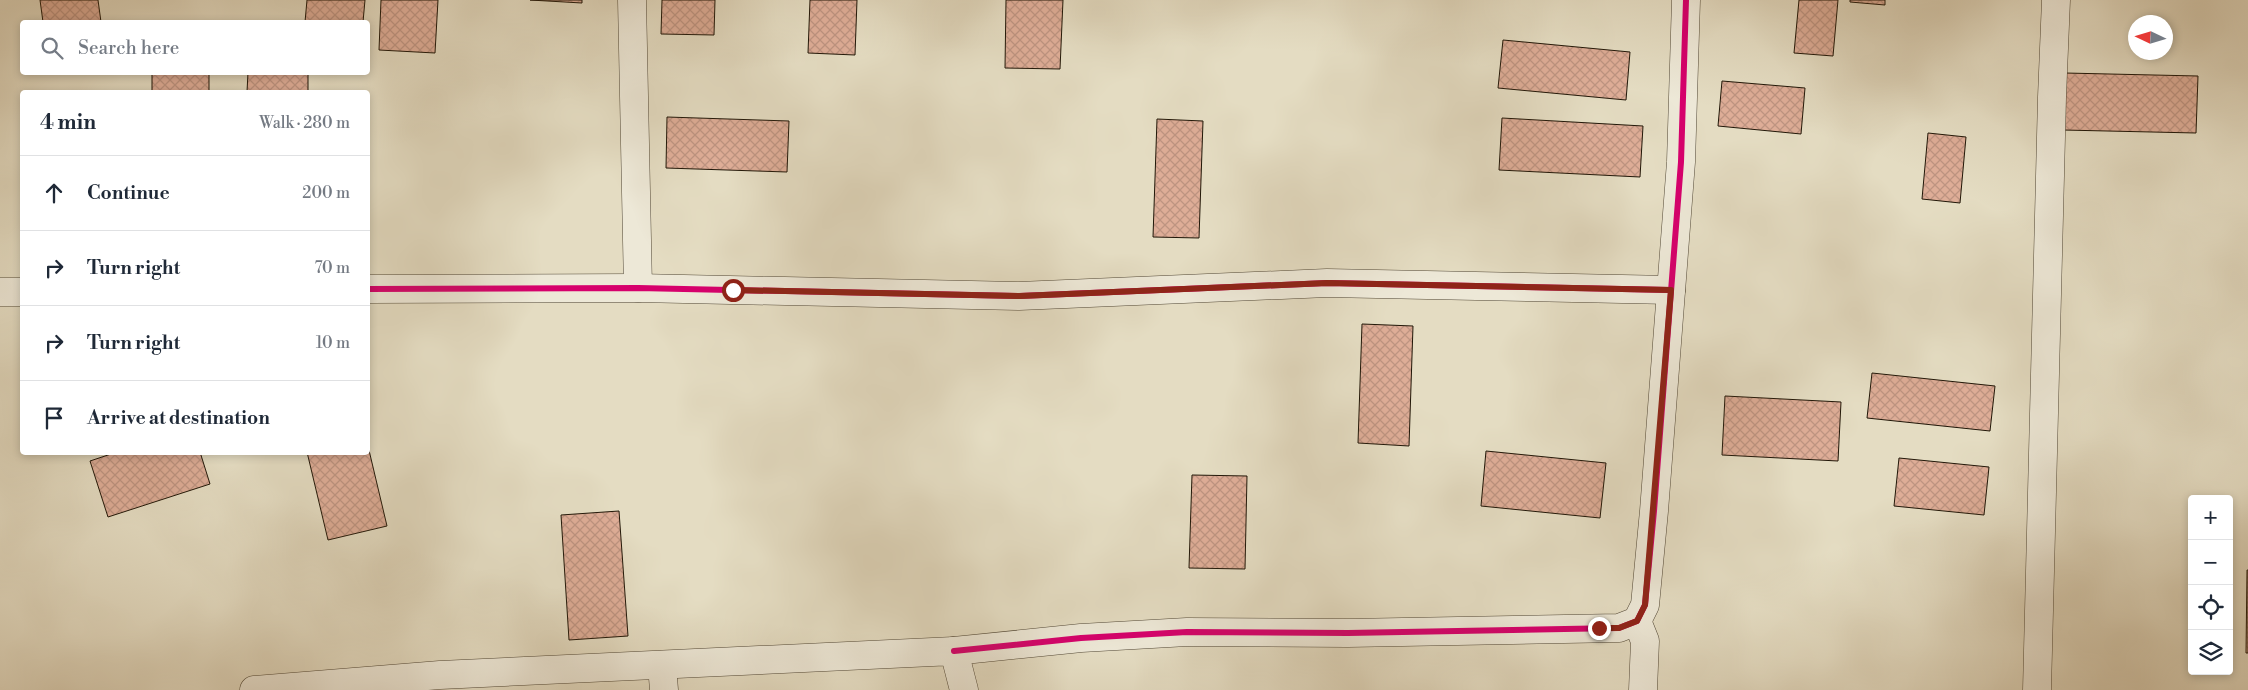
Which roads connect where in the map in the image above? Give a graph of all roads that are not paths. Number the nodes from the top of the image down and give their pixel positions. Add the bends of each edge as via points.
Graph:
1 (632, 0) edge
2 (1686, 0) edge
3 (2056, 0) edge
4 (638, 288) junction
5 (370, 289) edge
6 (1671, 290) junction
7 (0, 292) edge
8 (20, 292) edge
9 (1637, 621) junction
10 (954, 651) junction
11 (663, 677) edge
12 (254, 690) edge
13 (964, 690) edge
14 (1643, 690) edge
15 (2037, 690) edge

1 - 4 street
2 - 6 street via 1681,162
3 - 15 street
4 - 5 street
4 - 6 street via 1020,296 1327,283
6 - 9 street via 1645,605
7 - 8 street
9 - 10 street via 1619,628 1188,632 1081,638
9 - 14 street via 1646,641
10 - 11 street
10 - 13 street
11 - 12 street via 440,675

